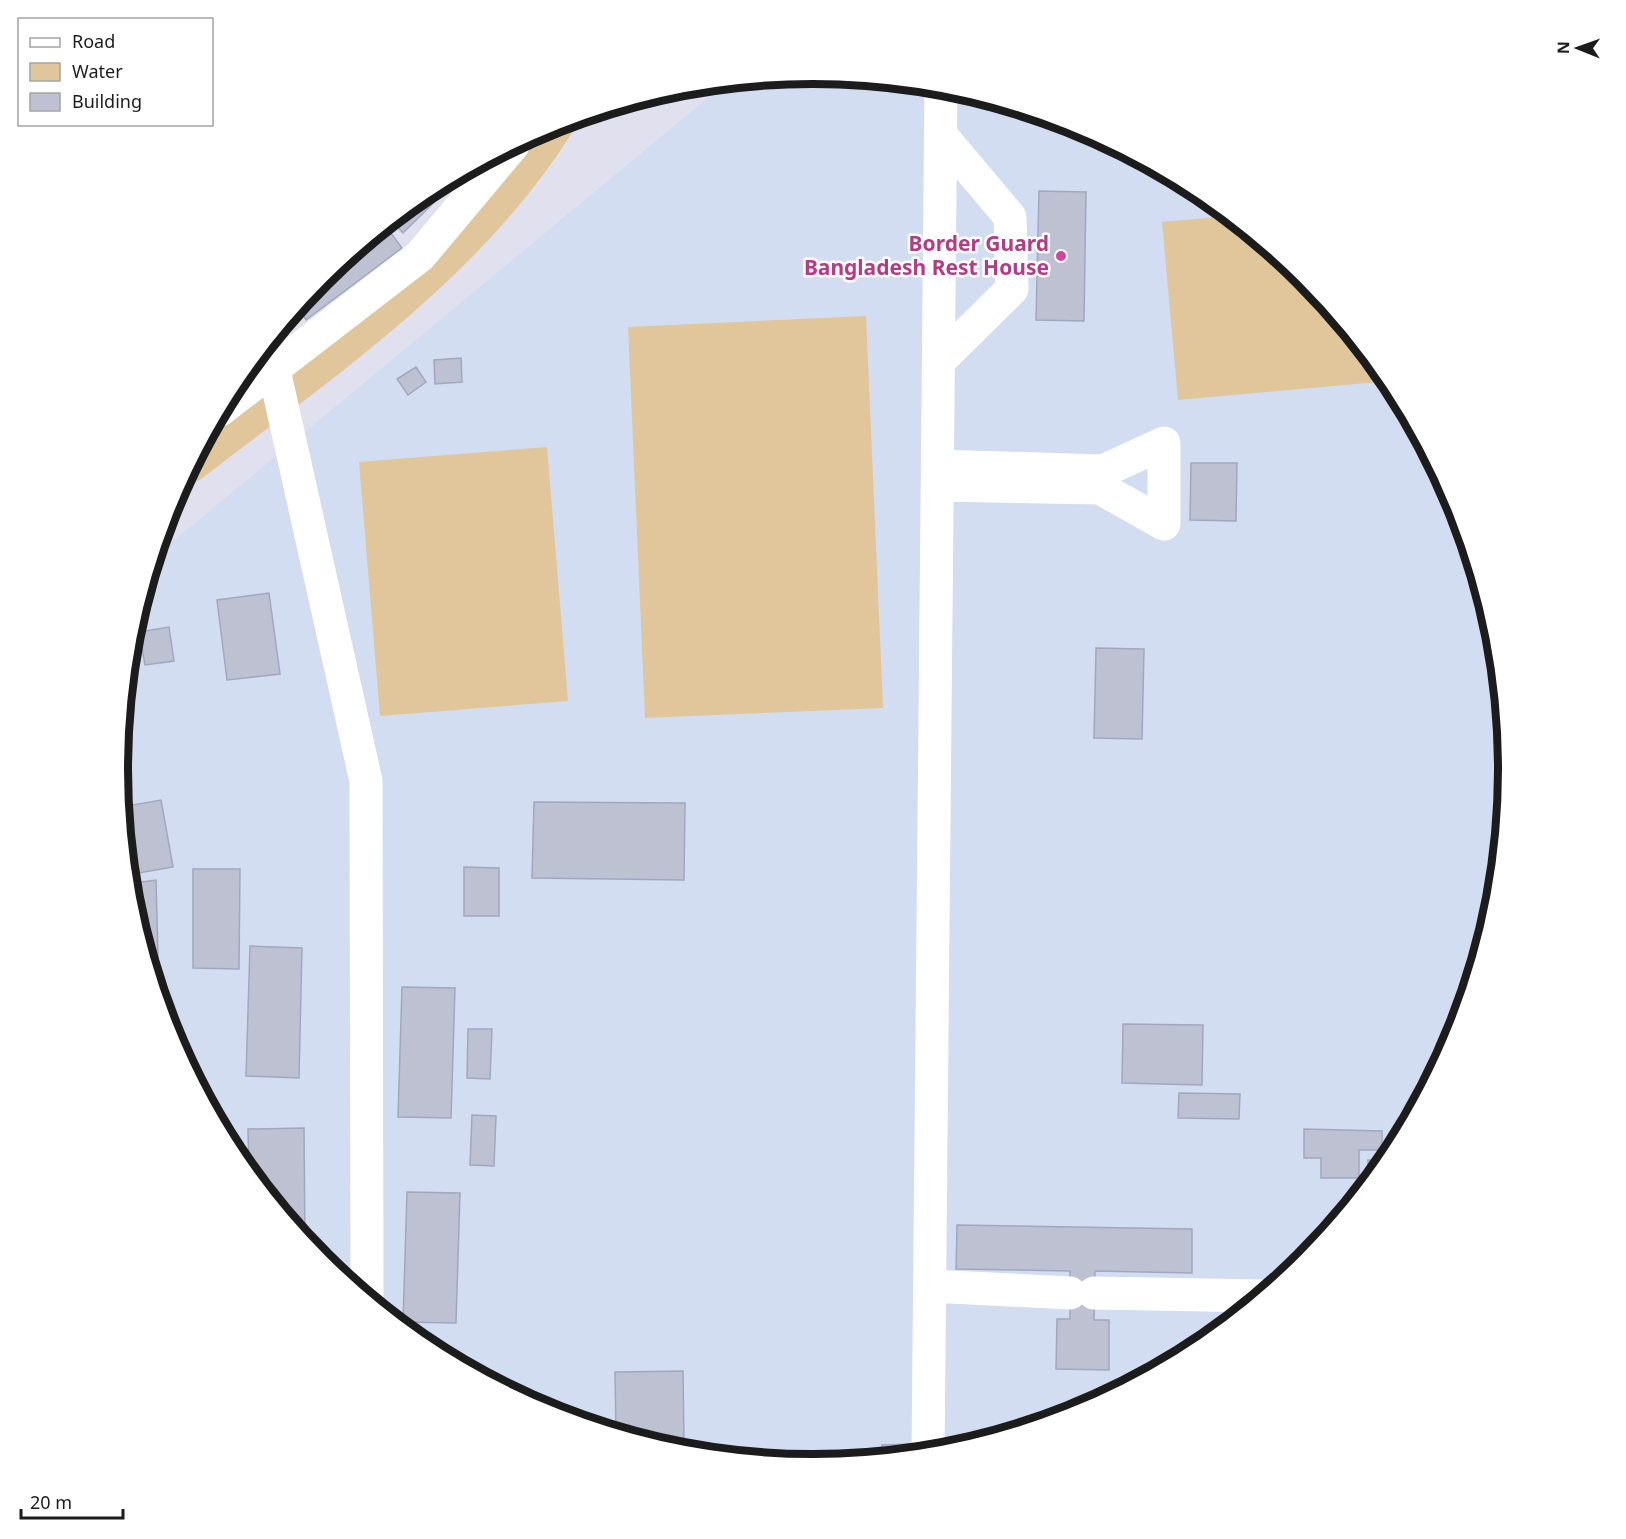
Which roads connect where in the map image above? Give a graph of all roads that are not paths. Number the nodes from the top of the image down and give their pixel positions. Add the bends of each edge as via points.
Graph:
1 (941, 96) edge
2 (941, 135) junction
3 (500, 160) edge
4 (939, 360) junction
5 (271, 363) edge
6 (243, 388) edge
7 (938, 475) junction
8 (932, 1286) junction
9 (367, 1290) edge
10 (1251, 1296) edge
11 (928, 1445) edge

1 - 2 street
2 - 4 street
2 - 4 street via 1010,217 1012,289
3 - 5 street via 420,256
4 - 7 street
5 - 6 street
5 - 9 street via 366,781
7 - 7 street via 1100,488 1164,524 1164,443 1104,471
7 - 8 street
8 - 10 street
8 - 11 street

